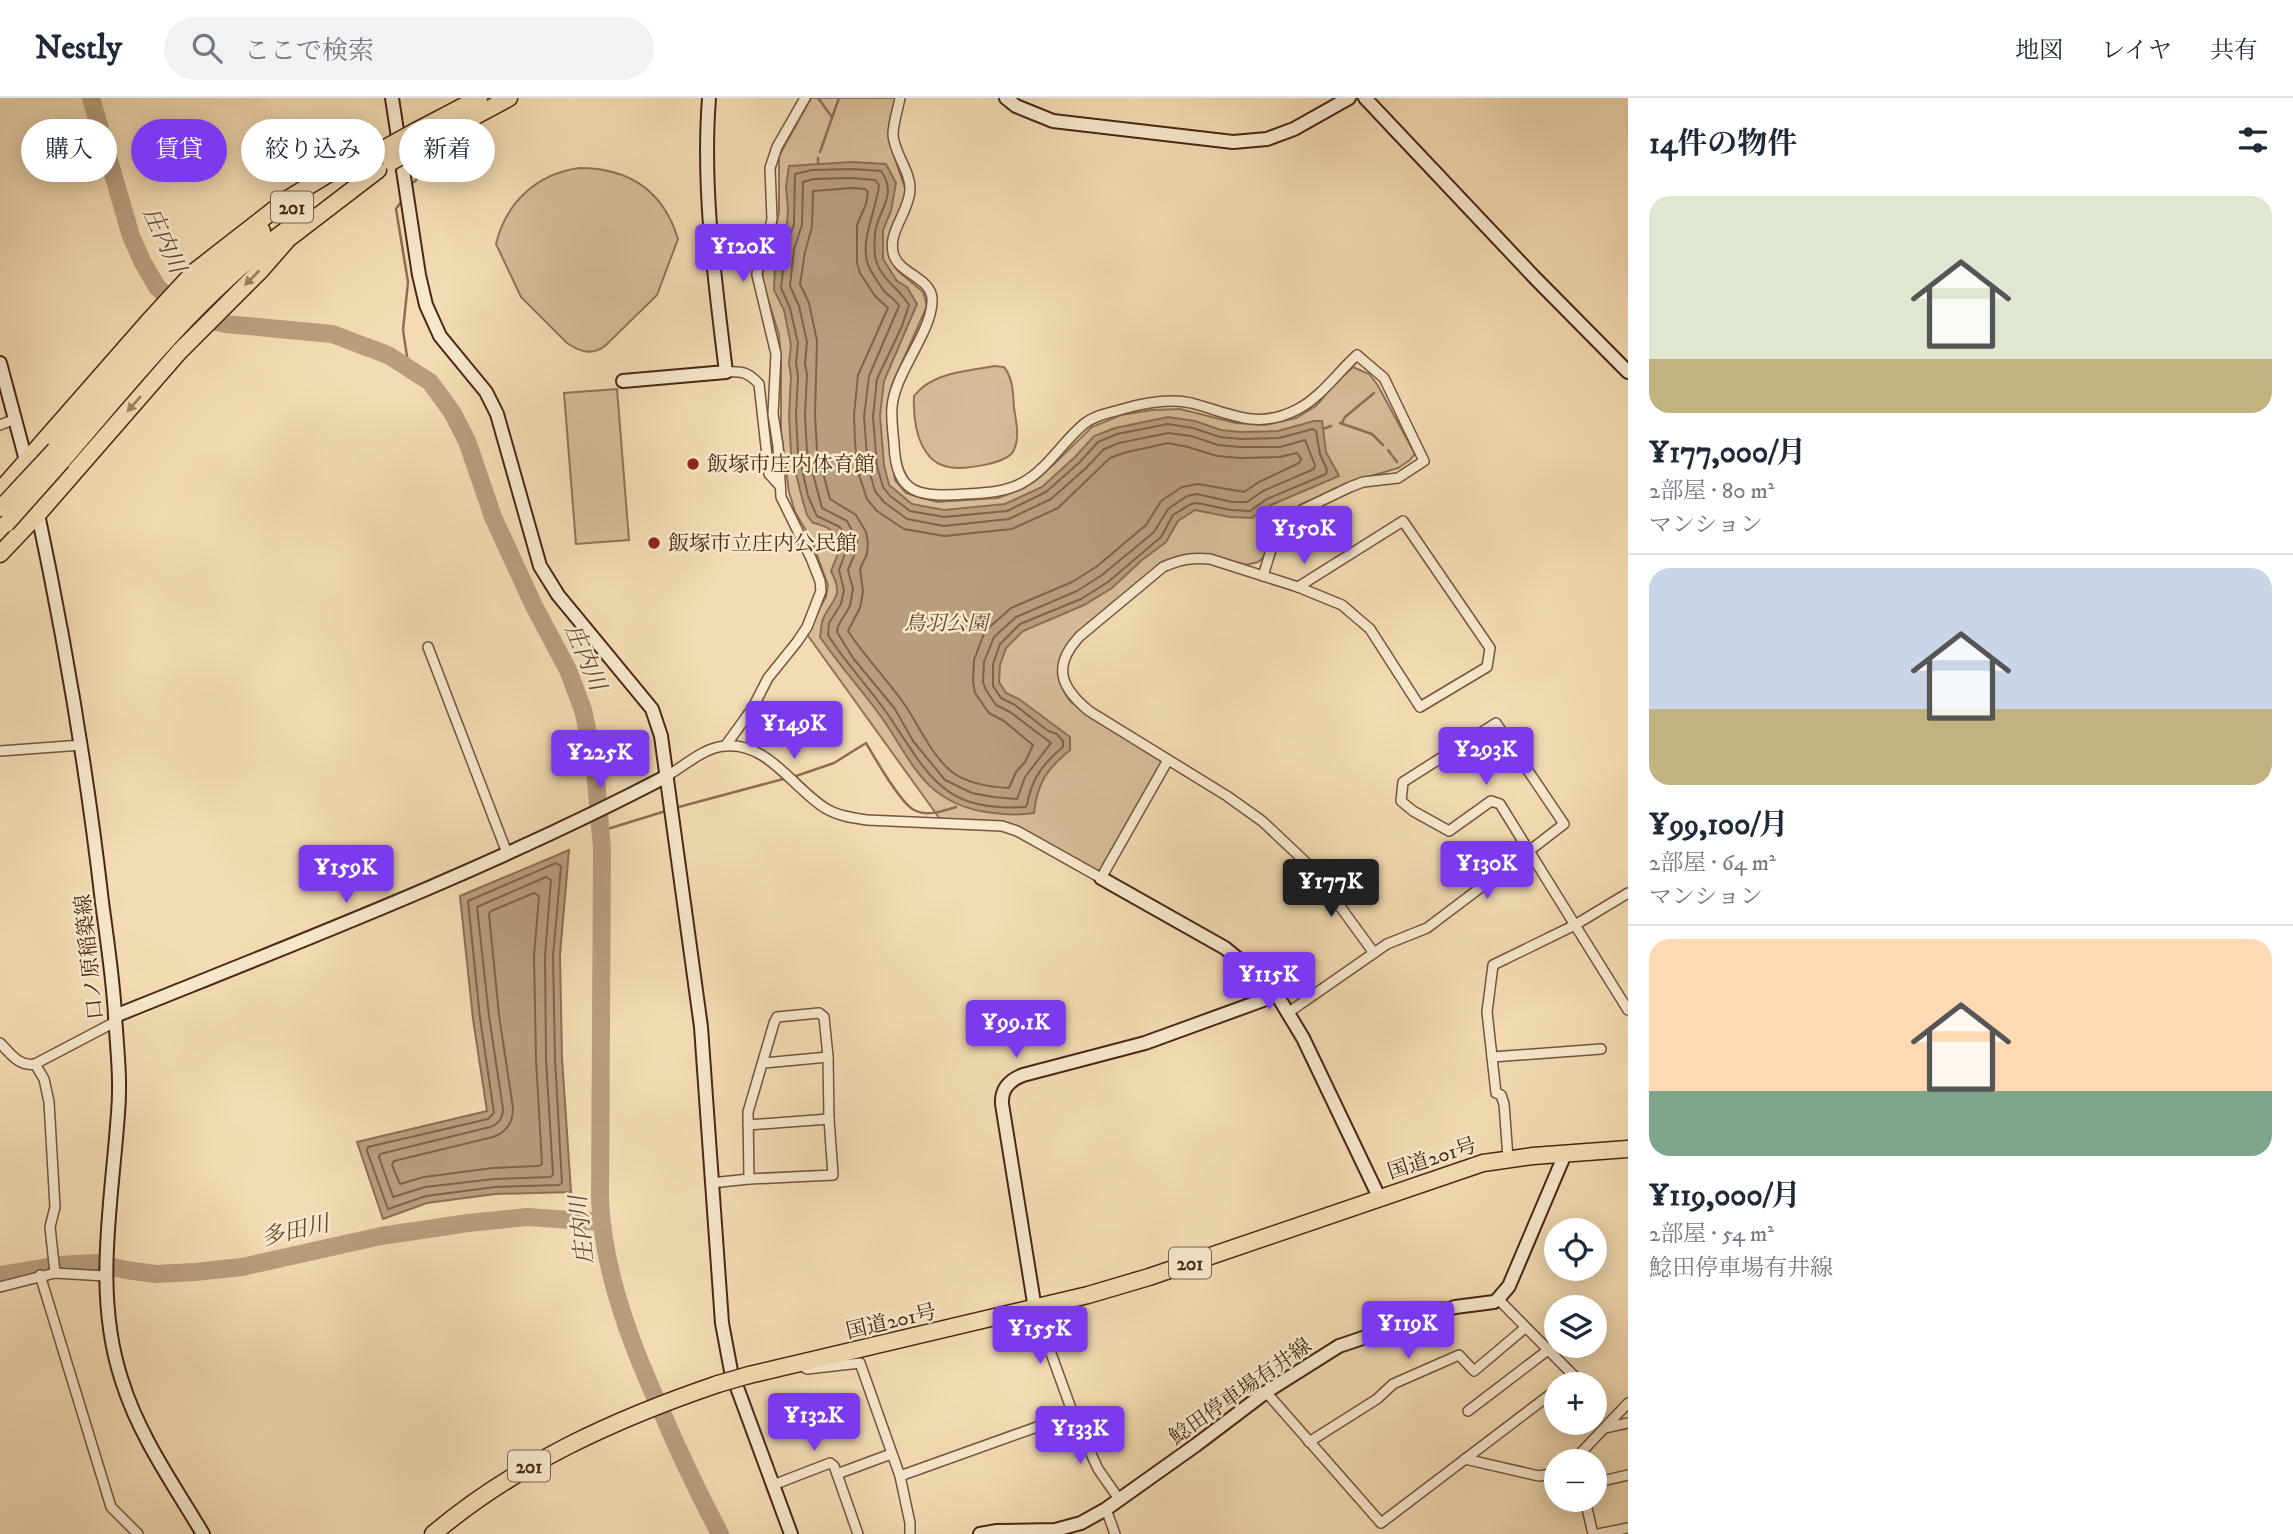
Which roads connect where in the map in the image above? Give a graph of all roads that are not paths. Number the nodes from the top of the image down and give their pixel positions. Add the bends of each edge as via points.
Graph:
1 (392, 98) edge
2 (479, 98) edge
3 (509, 98) edge
4 (805, 98) edge
5 (900, 98) edge
6 (1006, 98) edge
7 (1349, 98) edge
8 (1365, 98) edge
9 (708, 100) edge
10 (447, 119) edge
11 (461, 119) edge
12 (315, 182) edge
13 (350, 182) edge
14 (355, 182) edge
15 (205, 281) junction
16 (163, 337) junction
17 (0, 363) edge
18 (726, 372) junction
19 (1628, 372) edge
20 (623, 381) dead end
21 (15, 419) junction
22 (0, 425) edge
23 (26, 461) junction
24 (780, 486) junction
25 (0, 491) edge
26 (38, 514) junction
27 (2, 518) edge
28 (0, 554) edge
29 (1263, 576) junction
30 (1298, 587) junction
31 (428, 647) dead end
32 (82, 745) junction
33 (726, 745) junction
34 (0, 751) edge
35 (1168, 760) junction
36 (667, 776) junction
37 (1530, 851) junction
38 (507, 853) junction
39 (1101, 878) junction
40 (1627, 895) edge
41 (1575, 925) junction
42 (1374, 953) junction
43 (1277, 995) junction
44 (1628, 1010) edge
45 (1289, 1012) junction
46 (116, 1019) junction
47 (0, 1043) edge
48 (1601, 1049) dead end
49 (1492, 1057) junction
50 (828, 1058) junction
51 (764, 1063) junction
52 (35, 1064) junction
53 (829, 1119) junction
54 (748, 1125) junction
55 (1628, 1149) edge
56 (1565, 1154) junction
57 (1508, 1158) junction
58 (749, 1179) junction
59 (710, 1183) junction
60 (1379, 1198) junction
61 (55, 1272) junction
62 (40, 1275) junction
63 (105, 1276) junction
64 (0, 1287) edge
65 (1498, 1299) junction
66 (1035, 1308) junction
67 (1525, 1328) junction
68 (1544, 1346) edge
69 (1544, 1353) edge
70 (1556, 1358) edge
71 (798, 1364) junction
72 (1570, 1372) edge
73 (1266, 1392) junction
74 (1544, 1399) edge
75 (1628, 1403) edge
76 (1468, 1411) dead end
77 (1073, 1414) junction
78 (1628, 1423) edge
79 (1607, 1424) edge
80 (1607, 1427) edge
81 (1597, 1435) edge
82 (1309, 1442) junction
83 (1584, 1449) edge
84 (891, 1454) junction
85 (1465, 1459) junction
86 (837, 1474) junction
87 (1544, 1475) edge
88 (1628, 1475) edge
89 (900, 1476) junction
90 (1607, 1480) edge
91 (773, 1485) junction
92 (1119, 1499) junction
93 (1106, 1509) junction
94 (1589, 1512) edge
95 (1628, 1528) edge
96 (1035, 1532) edge
97 (138, 1534) edge
98 (203, 1534) edge
99 (433, 1534) edge
100 (791, 1534) edge
101 (858, 1534) edge
102 (910, 1534) edge
103 (980, 1534) edge
104 (1115, 1534) edge
105 (1595, 1534) edge

1 - 36 street via 426,304 440,336 486,392 497,414 540,566 558,595 652,709
2 - 10 highway, 201
3 - 11 highway, 201
4 - 24 street via 770,168 772,219 759,254 757,275 776,354 773,414
5 - 29 street via 893,135 910,186 892,249 900,264 926,285 932,299 892,406 894,459 906,486 940,495 1004,490 1034,476 1084,424 1131,407 1165,401 1252,420 1275,418 1314,398 1357,355 1384,378 1424,461 1398,478 1357,484 1324,498 1287,521 1276,536
6 - 7 street via 1053,121 1233,142 1276,136
8 - 19 street
9 - 18 street via 708,180
12 - 15 highway via 289,198
13 - 15 highway, 201 via 268,243
14 -> 16 highway via 288,239 230,300
15 - 16 highway
15 - 16 highway, 201
16 - 23 highway
16 -> 26 highway
16 - 27 highway, 201, bridge
17 - 21 street, 口ノ原稲築線
18 - 20 street
18 - 24 street via 743,371 759,384 769,474
21 - 22 street
21 - 23 street, 口ノ原稲築線
23 - 25 highway
23 - 26 street, 口ノ原稲築線
24 - 33 street via 784,506 811,558 821,591 807,626
26 - 28 highway
26 - 32 street, 口ノ原稲築線
29 - 30 street
29 - 35 street via 1210,559 1177,561 1155,574 1068,648 1063,672 1075,699
30 - 30 street via 1342,605 1370,629 1420,706 1487,667 1490,649 1403,520
31 - 38 street
32 - 34 street
32 - 46 street, 口ノ原稲築線
33 - 36 street
33 - 39 street via 768,759 827,810 867,820 1002,826
35 - 39 street
35 - 42 street via 1227,796 1290,847 1312,868
36 - 38 street
36 - 59 street via 701,1027
37 - 37 street via 1500,804 1491,801 1449,831 1401,801 1403,782 1496,723 1564,824
37 - 41 street
37 - 42 street via 1427,928
38 - 46 street
39 - 43 street via 1225,948
40 - 41 street
41 - 44 street
41 - 49 street via 1493,965 1487,1012
42 - 45 street
43 - 45 street
43 - 66 street via 1145,1043 1023,1075 1003,1090
45 - 60 street
46 - 52 street
46 - 63 street, 口ノ原稲築線 via 118,1112
47 - 52 street via 20,1063
48 - 49 street
49 - 57 street via 1496,1093 1504,1104
50 - 51 street
50 - 51 street via 824,1017 819,1013 777,1017
50 - 53 street
51 - 54 street
52 - 61 street via 49,1102
53 - 54 street
53 - 58 street via 833,1175
54 - 58 street
55 - 56 highway, 国道201号 / 201
56 - 57 highway, 国道201号 / 201
56 - 65 street via 1509,1286
57 - 60 highway, 国道201号 / 201
58 - 59 street
59 - 91 street via 722,1323 731,1371
60 - 66 highway, 国道201号 / 201 via 1149,1277
61 - 62 street
61 - 63 street
62 - 64 street
62 - 97 street via 111,1507
63 - 98 street, 口ノ原稲築線 via 121,1381 157,1458
65 - 67 street
65 - 73 street, 鯰田停車場有井線 via 1434,1313 1339,1346
66 - 71 highway, 国道201号 / 201
66 - 77 street
67 - 68 street
67 - 82 street via 1474,1371 1459,1355 1393,1384
69 - 76 street
70 - 72 street
71 - 84 street via 807,1369 860,1363
71 - 99 highway, 国道201号 / 201, bridge via 718,1384 585,1436 531,1465
73 - 82 street
73 - 92 street, 鯰田停車場有井線
74 - 85 street
75 - 79 street
77 - 89 street
77 - 92 street via 1098,1469
78 - 80 street
81 - 83 street
82 - 85 street via 1381,1523
84 - 86 street
84 - 89 street
85 - 87 street
86 - 91 street via 830,1463
86 - 101 street
88 - 90 street
89 - 102 street
91 - 100 street
92 - 93 street, 鯰田停車場有井線
93 - 96 street, 鯰田停車場有井線 via 1081,1523
93 - 104 street
94 - 105 street
95 - 105 street
96 - 103 street, 鯰田停車場有井線

